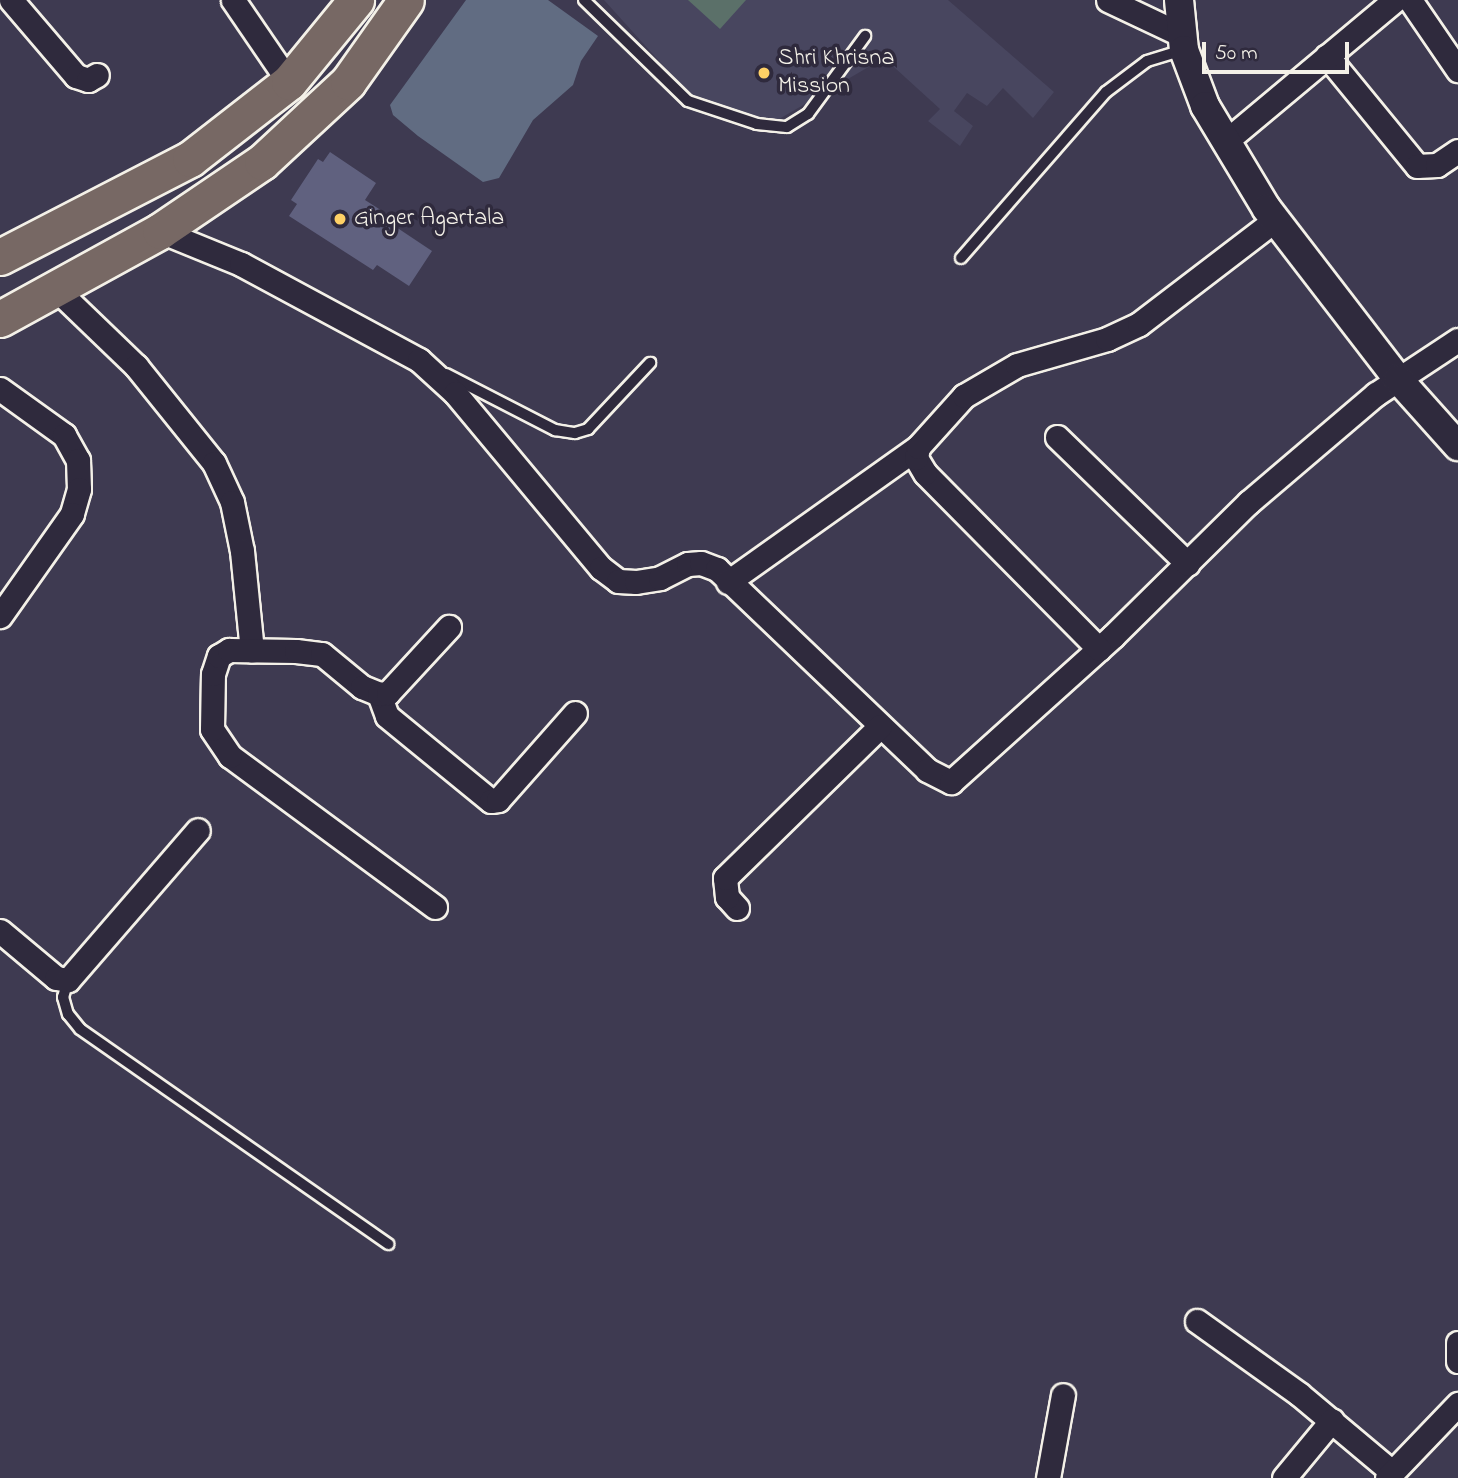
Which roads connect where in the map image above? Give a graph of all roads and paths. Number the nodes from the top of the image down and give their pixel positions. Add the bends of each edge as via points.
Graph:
1 (11, 0) edge
2 (233, 0) edge
3 (356, 0) edge
4 (406, 0) edge
5 (584, 0) edge
6 (1108, 0) edge
7 (1179, 0) edge
8 (1395, 0) edge
9 (1410, 0) edge
10 (865, 36) dead end
11 (1183, 42) junction
12 (1327, 56) junction
13 (1458, 70) edge
14 (97, 75) dead end
15 (289, 82) junction
16 (1225, 142) junction
17 (1458, 150) edge
18 (1275, 220) junction
19 (160, 231) junction
20 (0, 257) edge
21 (961, 258) dead end
22 (57, 290) junction
23 (0, 319) edge
24 (1458, 340) edge
25 (419, 360) junction
26 (650, 363) dead end
27 (1398, 379) junction
28 (0, 389) edge
29 (1057, 437) dead end
30 (918, 446) junction
31 (1458, 446) edge
32 (1188, 564) junction
33 (728, 582) junction
34 (0, 616) edge
35 (449, 627) dead end
36 (1099, 649) junction
37 (252, 650) junction
38 (379, 694) junction
39 (575, 713) dead end
40 (880, 726) junction
41 (198, 830) dead end
42 (435, 907) dead end
43 (737, 908) dead end
44 (0, 931) edge
45 (68, 981) junction
46 (388, 1244) dead end
47 (1197, 1321) dead end
48 (1458, 1343) edge
49 (1458, 1361) edge
50 (1063, 1395) dead end
51 (1458, 1404) edge
52 (1332, 1420) junction
53 (1389, 1475) edge
54 (1048, 1478) edge
55 (1284, 1478) edge

1 - 14 street via 76,76 88,80
2 - 15 street
3 - 15 main road
4 - 19 main road via 348,82 305,126 216,196
5 - 10 lane via 688,101 757,124 787,127 808,114
6 - 11 street
7 - 11 street
8 - 12 street
9 - 13 street
11 - 16 street
11 - 21 lane via 1147,61 1106,92
12 - 16 street
12 - 17 street via 1417,166 1437,165
15 - 20 main road via 190,159
16 - 18 street
18 - 27 street
18 - 30 street via 1139,324 1107,339 1017,365 964,396
19 - 22 main road
19 - 25 street via 241,264
22 - 23 main road
22 - 37 street via 136,366 214,463 232,502 242,551
24 - 27 street
25 - 26 lane via 555,430 575,433 588,429
25 - 33 street via 455,393 601,568 618,581 660,578 701,563 717,569
27 - 31 street
27 - 32 street via 1249,502
28 - 34 street via 64,435 78,460 79,489 72,514
29 - 32 street
30 - 33 street
30 - 36 street via 916,458 925,473
32 - 36 street
33 - 40 street
35 - 38 street via 388,693
36 - 40 street via 951,782 927,770
37 - 38 street via 322,654
37 - 42 street via 229,650 215,664 212,729 230,756
38 - 39 street via 387,716 491,801 498,800
40 - 43 street via 725,877 727,897
41 - 45 street
44 - 45 street via 55,978
45 - 46 lane via 63,996 68,1014 80,1028
47 - 52 street
48 - 49 street
50 - 54 street
51 - 53 street
52 - 53 street
52 - 55 street

